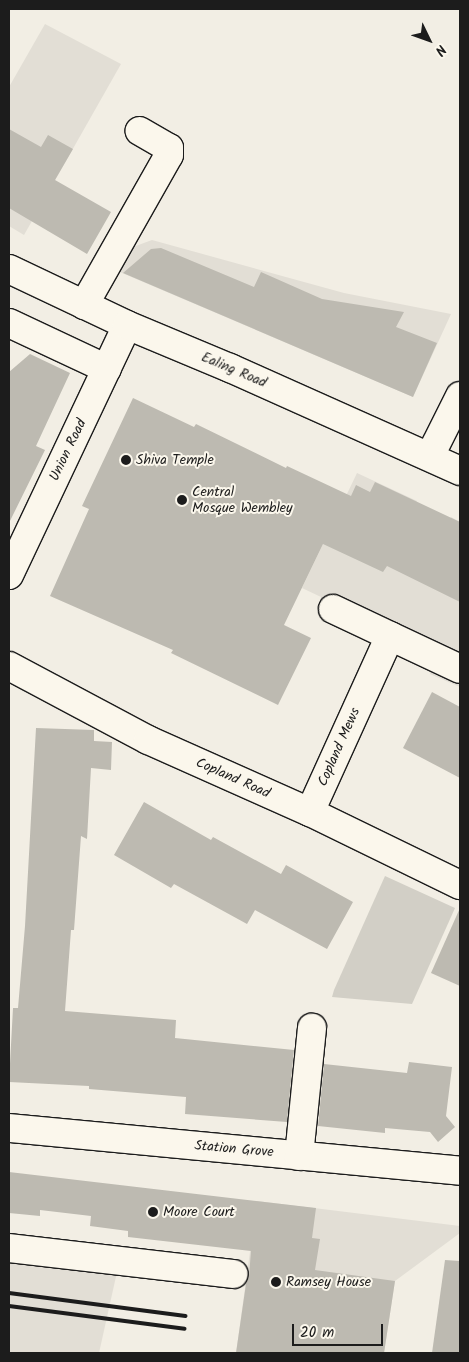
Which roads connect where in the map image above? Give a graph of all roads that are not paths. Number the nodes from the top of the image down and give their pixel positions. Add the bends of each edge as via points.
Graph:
1 (139, 131) dead end
2 (9, 269) edge
3 (84, 305) junction
4 (9, 323) edge
5 (127, 325) junction
6 (107, 369) junction
7 (460, 396) edge
8 (430, 456) junction
9 (460, 471) edge
10 (9, 574) edge
11 (333, 609) dead end
12 (390, 636) junction
13 (9, 666) edge
14 (460, 669) edge
15 (310, 812) junction
16 (460, 885) edge
17 (312, 1028) dead end
18 (9, 1128) edge
19 (299, 1156) junction
20 (460, 1171) edge
21 (9, 1248) edge
22 (234, 1274) dead end

1 - 3 street via 169,148 169,155
2 - 3 street, Ealing Road
3 - 5 street, Ealing Road
4 - 6 street
5 - 6 street, Union Road
5 - 8 street, Ealing Road
6 - 10 street, Union Road
7 - 8 street
8 - 9 street, Ealing Road
11 - 12 street
12 - 14 street
12 - 15 street, Copland Mews
13 - 15 street, Copland Road via 148,740
15 - 16 street, Copland Road
17 - 19 street
18 - 19 street, Station Grove
19 - 20 street, Station Grove
21 - 22 street

